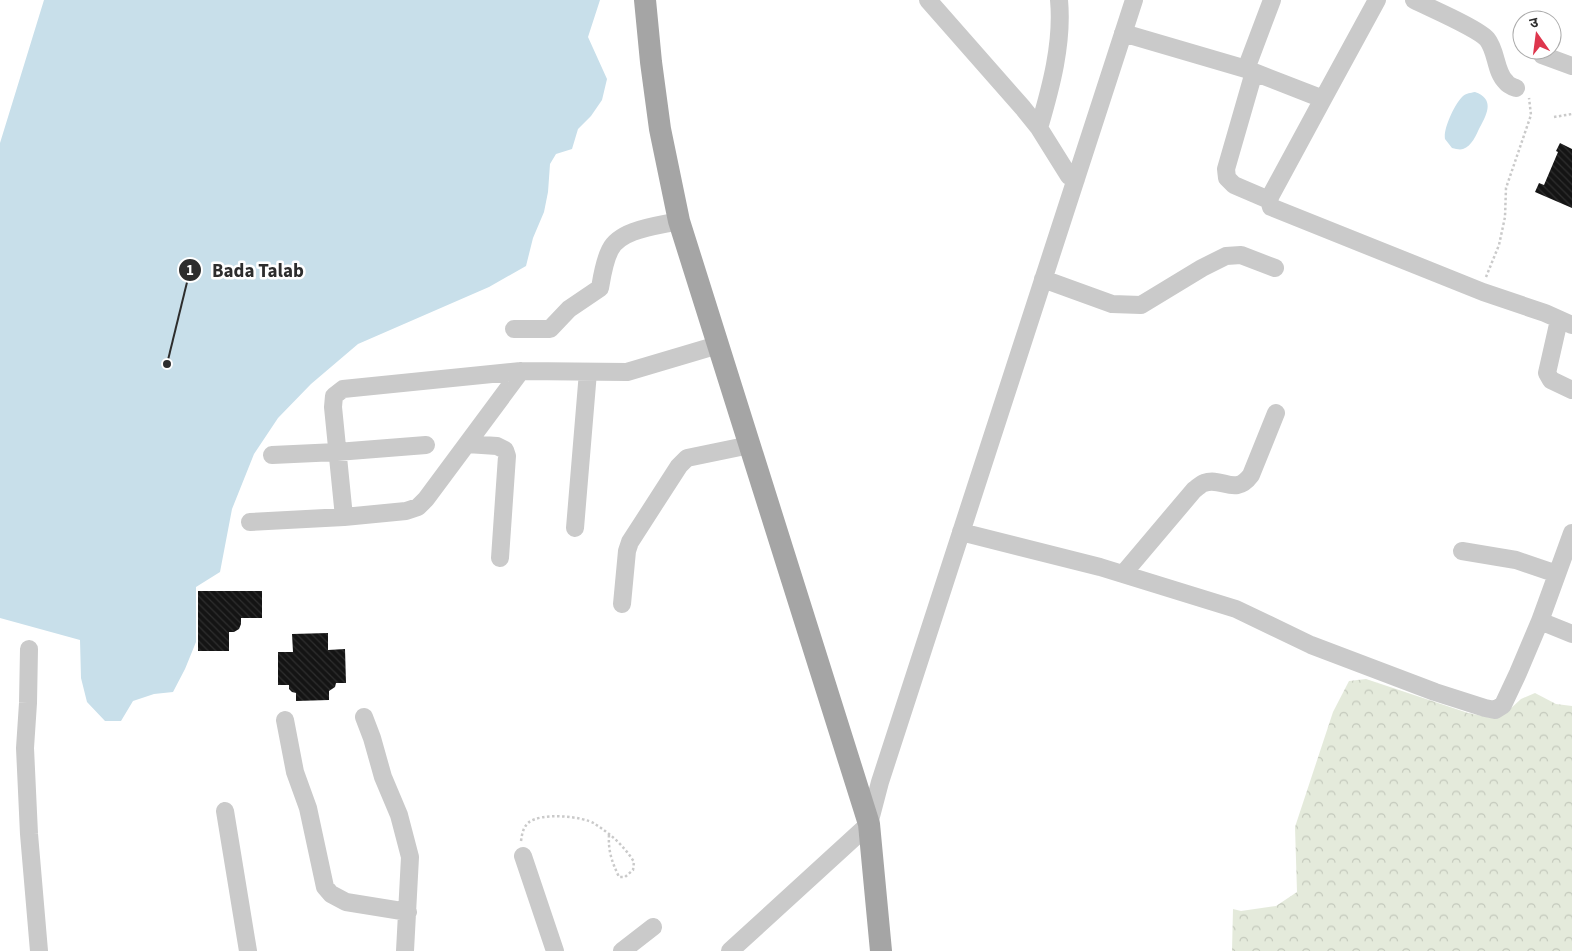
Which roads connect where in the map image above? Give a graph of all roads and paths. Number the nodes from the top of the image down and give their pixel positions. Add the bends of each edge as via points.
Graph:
1 (645, 0) edge
2 (928, 0) edge
3 (1059, 0) edge
4 (1134, 0) edge
5 (1272, 0) edge
6 (1378, 0) edge
7 (1414, 0) edge
8 (1123, 33) junction
9 (1557, 60) edge
10 (1572, 66) edge
11 (1250, 70) junction
12 (1523, 93) joint
13 (1323, 99) junction
14 (1572, 114) edge
15 (1554, 117) dead end
16 (1038, 128) junction
17 (1076, 179) junction
18 (1269, 200) junction
19 (679, 221) junction
20 (1275, 268) dead end
21 (1043, 279) junction
22 (1483, 292) junction
23 (1566, 323) edge
24 (514, 329) dead end
25 (718, 346) junction
26 (521, 371) junction
27 (588, 372) junction
28 (1572, 390) edge
29 (1276, 413) dead end
30 (466, 444) junction
31 (426, 445) dead end
32 (750, 445) junction
33 (337, 452) junction
34 (272, 455) dead end
35 (344, 517) junction
36 (250, 522) dead end
37 (575, 528) dead end
38 (961, 532) junction
39 (1572, 533) edge
40 (1462, 551) dead end
41 (500, 558) dead end
42 (1123, 574) junction
43 (1557, 574) junction
44 (622, 604) dead end
45 (1540, 621) junction
46 (1572, 634) edge
47 (29, 649) dead end
48 (364, 717) dead end
49 (285, 720) dead end
50 (226, 811) dead end
51 (869, 824) junction
52 (609, 835) junction
53 (523, 856) joint
54 (408, 912) junction
55 (653, 927) dead end
56 (38, 951) edge
57 (248, 951) edge
58 (404, 951) edge
59 (555, 951) edge
60 (622, 951) edge
61 (730, 951) edge
62 (881, 951) edge

1 - 19 main road via 660,129
2 - 16 street
3 - 16 street via 1055,66
4 - 8 street
5 - 11 street
6 - 13 street
7 - 12 street via 1486,39 1501,76
8 - 11 street
8 - 17 street
9 - 10 street
11 - 13 street
11 - 18 street via 1226,169 1227,178 1234,185
12 - 22 path via 1531,115 1506,188 1505,217
13 - 18 street
14 - 15 path
16 - 17 street via 1069,176
17 - 21 street
18 - 22 street via 1270,207
19 - 24 street via 621,237 610,249 600,288 569,309 550,329
19 - 25 main road
20 - 21 street via 1241,255 1226,256 1141,305 1112,304
21 - 38 street
22 - 23 street
23 - 28 street via 1548,362 1547,373 1551,380
25 - 27 street via 627,372
25 - 32 main road
26 - 27 street
26 - 30 street
26 - 33 street via 343,390 334,396 332,407
27 - 37 street
29 - 42 street via 1251,475 1245,482 1235,486 1204,482
30 - 35 street via 418,507
30 - 41 street via 497,446 505,450 507,456
31 - 33 street
32 - 44 street via 687,458 679,466 630,542
32 - 51 main road
33 - 34 street
33 - 35 street
35 - 36 street
38 - 42 street
38 - 51 street
39 - 43 street
40 - 43 street via 1516,560
42 - 45 street via 1236,609 1311,646 1435,692 1495,710 1503,705
43 - 45 street
45 - 46 street
47 - 56 street via 25,748
48 - 54 street via 399,815 410,857
49 - 54 street via 295,772 308,808 326,887 331,894 346,902
50 - 57 street
51 - 61 street
51 - 62 main road
52 - 52 path via 609,855 619,877 625,877 633,870 634,862
52 - 53 path via 594,823 544,816 533,819 524,827 520,844
53 - 59 street
54 - 58 street
55 - 60 street

